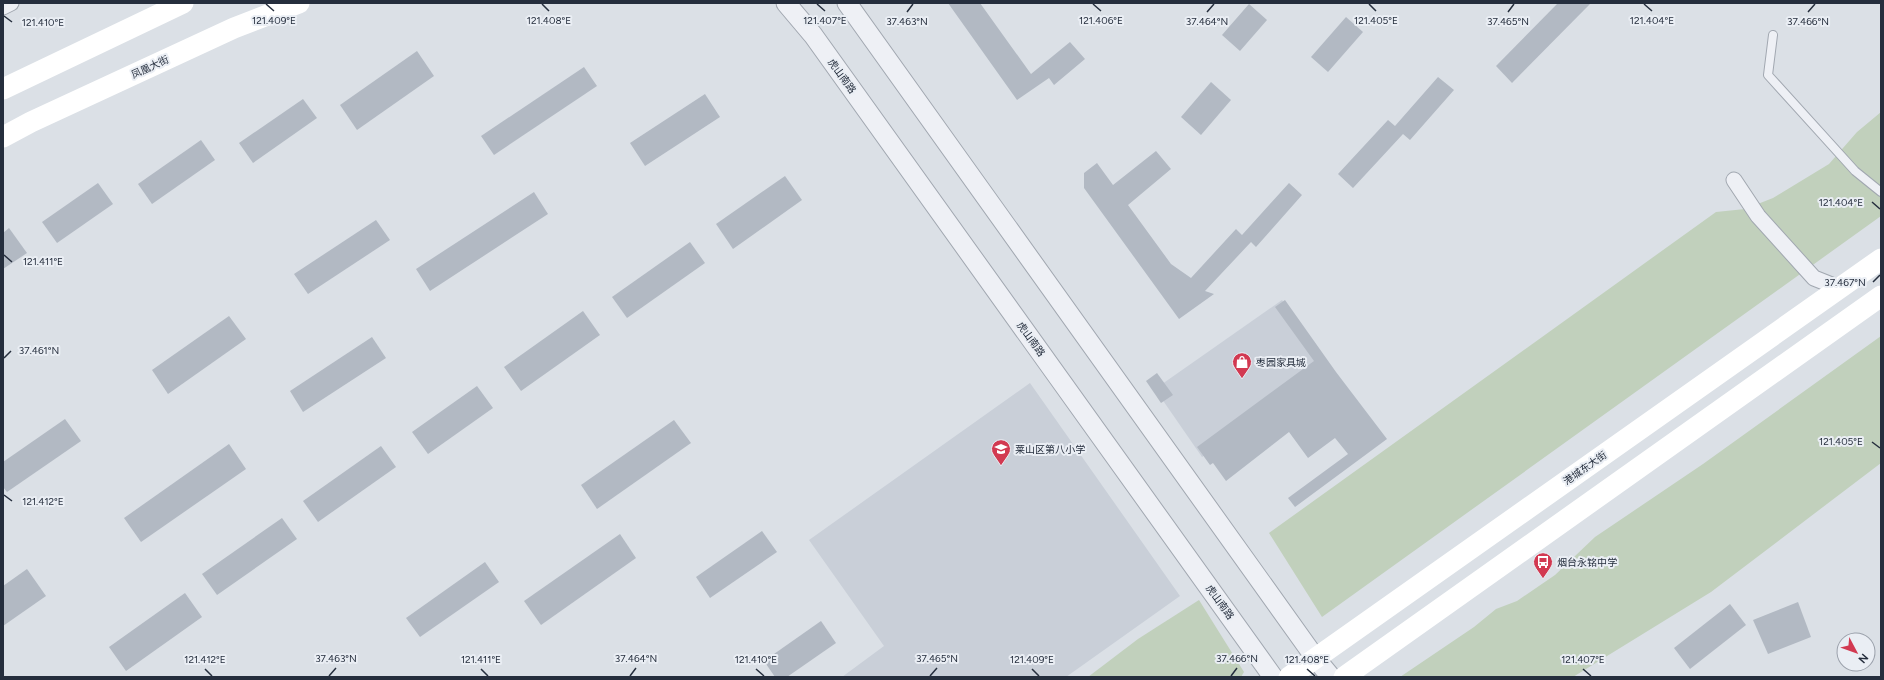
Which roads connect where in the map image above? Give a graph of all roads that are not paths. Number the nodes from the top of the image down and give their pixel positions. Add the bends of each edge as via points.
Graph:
1 (10, 3) edge
2 (183, 3) edge
3 (299, 3) edge
4 (786, 3) edge
5 (847, 3) edge
6 (3, 7) edge
7 (1773, 35) dead end
8 (3, 89) edge
9 (3, 137) edge
10 (1734, 180) dead end
11 (1881, 192) edge
12 (1881, 258) edge
13 (1840, 288) junction
14 (1881, 296) edge
15 (1316, 659) junction
16 (1273, 677) edge
17 (1289, 677) edge
18 (1331, 677) edge
19 (1344, 677) edge

1 - 6 street
2 - 8 main road
3 - 9 main road, 凤凰大街 via 226,32
4 - 16 street, 虎山南路 via 813,35
5 - 15 street
7 - 11 lane via 1768,75 1854,171
10 - 13 street via 1758,216 1814,278
12 - 13 main road, 港城东大街
13 - 15 main road, 港城东大街
14 - 19 main road
15 - 17 main road, 港城东大街
15 - 18 street

